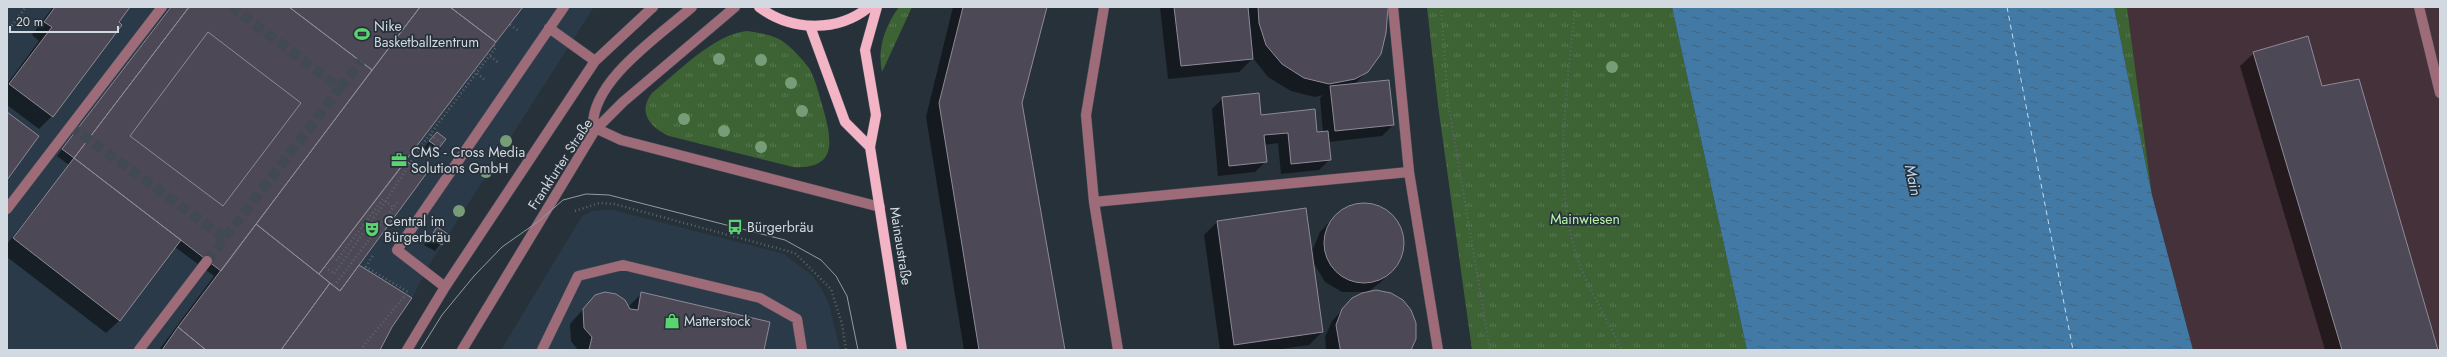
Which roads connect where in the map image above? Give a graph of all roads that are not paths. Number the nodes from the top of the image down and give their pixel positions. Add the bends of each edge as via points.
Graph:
1 (162, 7) edge
2 (564, 7) edge
3 (652, 7) edge
4 (692, 7) edge
5 (735, 7) edge
6 (759, 7) edge
7 (869, 7) edge
8 (877, 7) edge
9 (1104, 7) edge
10 (1393, 7) edge
11 (2420, 7) edge
12 (810, 26) junction
13 (549, 28) junction
14 (595, 61) junction
15 (2440, 93) edge
16 (595, 130) junction
17 (870, 147) junction
18 (1409, 172) junction
19 (1094, 202) junction
20 (880, 207) junction
21 (7, 209) edge
22 (208, 261) tunnel mouth
23 (445, 288) junction
24 (139, 350) edge
25 (407, 350) edge
26 (462, 350) edge
27 (542, 350) edge
28 (802, 350) edge
29 (902, 350) edge
30 (1118, 350) edge
31 (1438, 350) edge

1 - 21 street
2 - 13 street
3 - 14 street, Frankfurter Straße
4 - 16 street via 615,75 596,105 592,118
5 - 16 street, Frankfurter Straße via 623,102
6 - 12 main road via 784,20
7 - 12 main road via 860,14 836,24
8 - 17 main road, Mainaustraße via 865,50 876,115
9 - 19 street via 1086,115
10 - 18 street
11 - 15 street
12 - 17 main road via 845,122
13 - 14 street
13 - 23 street via 397,250
14 - 23 street, Frankfurter Straße
16 - 20 street via 621,140
16 - 26 street, Frankfurter Straße
17 - 20 main road, Mainaustraße
18 - 19 street
18 - 31 street
19 - 30 street
20 - 29 main road, Mainaustraße
22 - 24 street
23 - 25 street, Frankfurter Straße
27 - 28 street via 578,276 623,265 760,298 797,319

